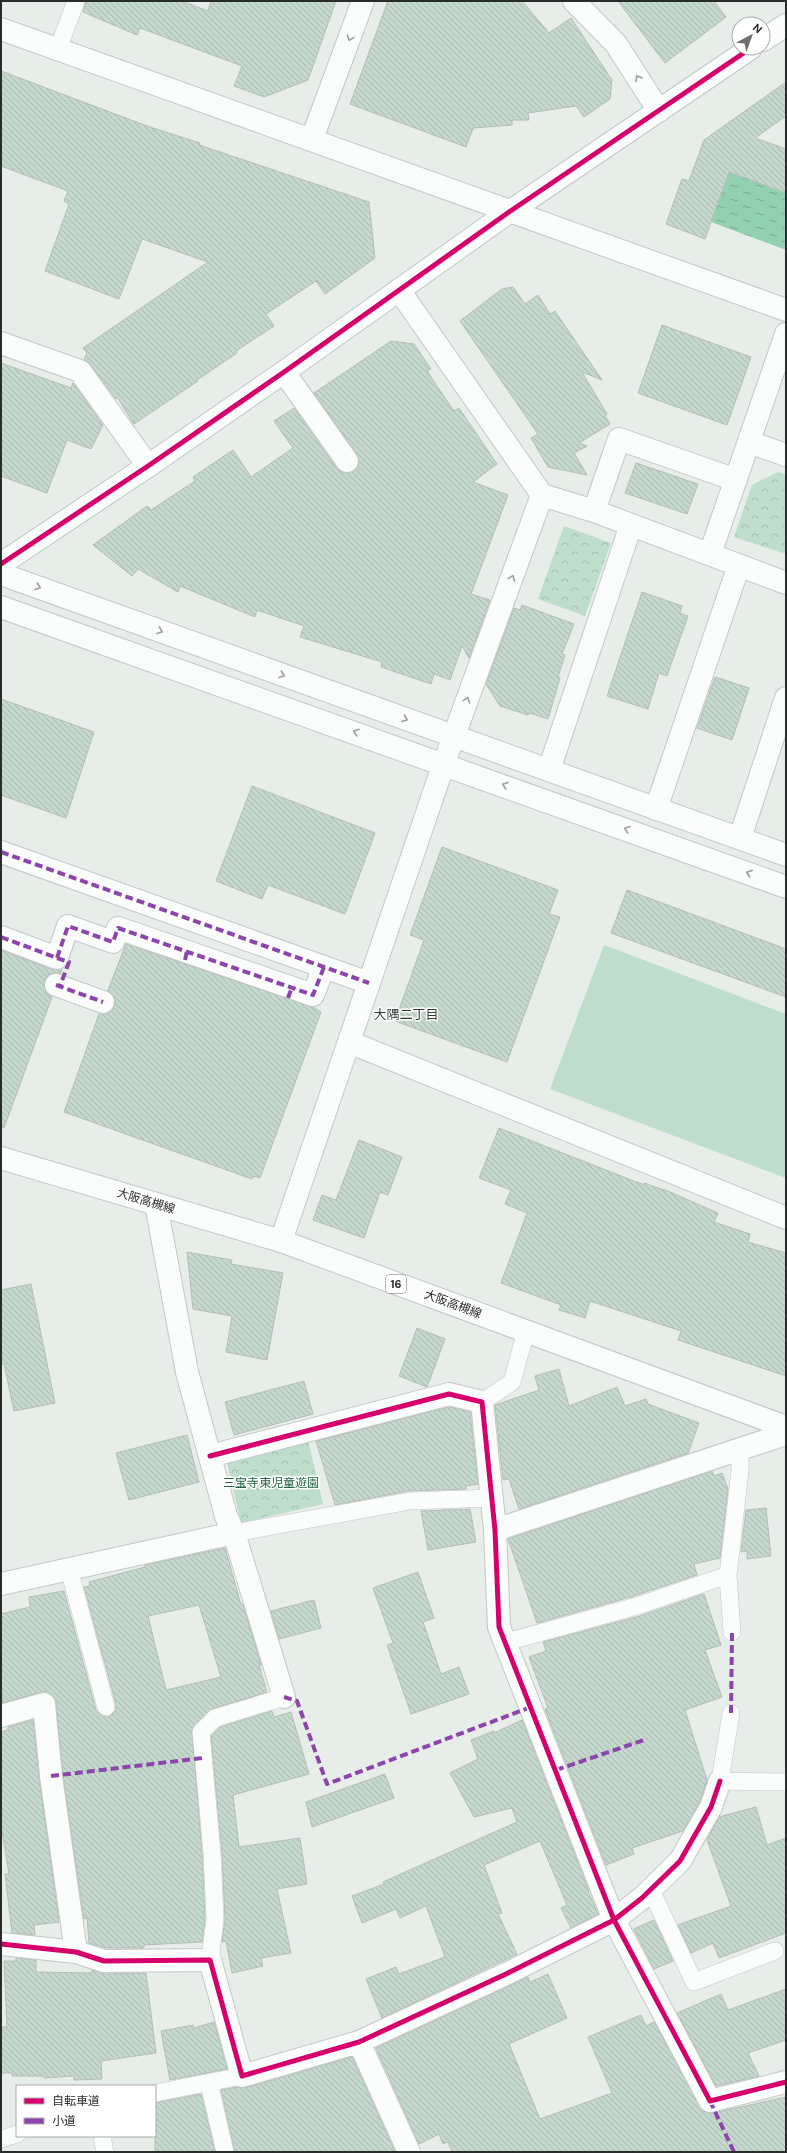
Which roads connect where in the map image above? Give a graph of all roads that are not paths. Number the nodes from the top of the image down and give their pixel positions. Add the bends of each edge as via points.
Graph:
1 (76, 1) edge
2 (363, 1) edge
3 (574, 1) edge
4 (786, 25) edge
5 (1, 29) edge
6 (771, 35) edge
7 (58, 49) junction
8 (739, 56) edge
9 (659, 111) junction
10 (312, 139) junction
11 (509, 212) junction
12 (399, 290) junction
13 (786, 310) edge
14 (786, 334) edge
15 (1, 343) edge
16 (284, 372) junction
17 (749, 442) junction
18 (786, 455) edge
19 (347, 461) dead end
20 (148, 466) junction
21 (736, 480) junction
22 (542, 495) junction
23 (594, 511) junction
24 (631, 525) junction
25 (710, 554) junction
26 (1, 564) edge
27 (739, 565) junction
28 (1, 574) edge
29 (786, 583) edge
30 (1, 607) edge
31 (786, 698) edge
32 (454, 736) junction
33 (444, 763) junction
34 (549, 770) junction
35 (656, 809) junction
36 (740, 838) junction
37 (1, 852) edge
38 (786, 855) edge
39 (786, 886) edge
40 (1, 937) edge
41 (58, 958) junction
42 (324, 967) junction
43 (369, 983) junction
44 (103, 1002) dead end
45 (349, 1042) junction
46 (1, 1158) edge
47 (156, 1204) junction
48 (786, 1218) edge
49 (281, 1241) junction
50 (526, 1331) junction
51 (482, 1402) junction
52 (786, 1427) edge
53 (786, 1434) edge
54 (740, 1449) junction
55 (210, 1456) junction
56 (492, 1498) junction
57 (496, 1530) junction
58 (234, 1534) junction
59 (69, 1569) junction
60 (728, 1575) junction
61 (1, 1584) edge
62 (732, 1632) dead end
63 (506, 1642) junction
64 (284, 1697) joint
65 (106, 1707) dead end
66 (731, 1713) dead end
67 (1, 1716) edge
68 (720, 1781) junction
69 (786, 1782) edge
70 (651, 1890) junction
71 (614, 1920) junction
72 (1, 1944) edge
73 (775, 1951) dead end
74 (76, 1952) junction
75 (210, 1960) junction
76 (359, 2042) junction
77 (242, 2076) junction
78 (786, 2082) edge
79 (209, 2083) junction
80 (156, 2093) edge
81 (16, 2134) edge
82 (102, 2137) edge
83 (1, 2139) edge
84 (105, 2152) edge
85 (225, 2152) edge
86 (409, 2152) edge

1 - 7 lane
2 -> 10 street
9 -> 3 street via 616,44
4 - 6 street
5 - 7 street
7 - 10 street
8 - 9 street
9 - 11 street
10 - 11 street
11 - 12 street
11 - 13 street
12 - 16 street
12 - 22 street
14 - 17 street
15 - 20 street via 80,371
16 - 19 street
16 - 20 street
17 - 18 street
17 - 21 street
20 - 26 street
21 - 23 street via 619,440
21 - 25 street
22 - 23 street
32 -> 22 street
23 - 24 street
24 - 25 street
24 - 34 street
25 - 27 street
27 - 29 street
27 - 35 street
28 -> 32 street
33 -> 30 street
31 - 36 street
32 - 33 street
32 - 34 street
39 -> 33 street
33 - 43 street
34 - 35 street
35 - 36 street
36 - 38 street
37 - 42 street
40 - 41 street
41 - 42 street via 68,926 113,942 118,928 186,956 290,992 313,994
41 - 44 street via 69,962 58,985
42 - 43 street
43 - 45 street
45 - 48 street
45 - 49 street
46 - 47 street, 大阪高槻線 / 16
47 - 49 street, 大阪高槻線 / 16
47 - 55 street via 187,1372
49 - 50 street, 大阪高槻線 / 16
50 - 51 lane via 512,1382
50 - 52 street, 大阪高槻線 / 16
51 - 55 street via 449,1394
51 - 56 street
53 - 54 street
54 - 57 street
54 - 60 lane via 740,1471
55 - 58 street via 226,1516
56 - 57 street
56 - 58 lane via 410,1501
57 - 63 street via 499,1627
58 - 59 street
58 - 64 street
59 - 61 street
59 - 65 lane
60 - 62 lane
60 - 63 lane via 637,1606
63 - 71 street
64 - 75 lane via 216,1718 201,1732 215,1920
66 - 68 lane
67 - 74 street via 44,1704
68 - 69 lane
68 - 70 street via 711,1807 680,1861
70 - 71 street
70 - 73 lane via 694,1982
71 - 76 street via 506,1974
71 - 78 street via 710,2101
72 - 74 street
74 - 75 street via 104,1960
75 - 77 street
76 - 77 street
76 - 86 street
77 - 79 lane
79 - 80 lane
79 - 85 lane
81 - 83 lane
82 - 84 lane

